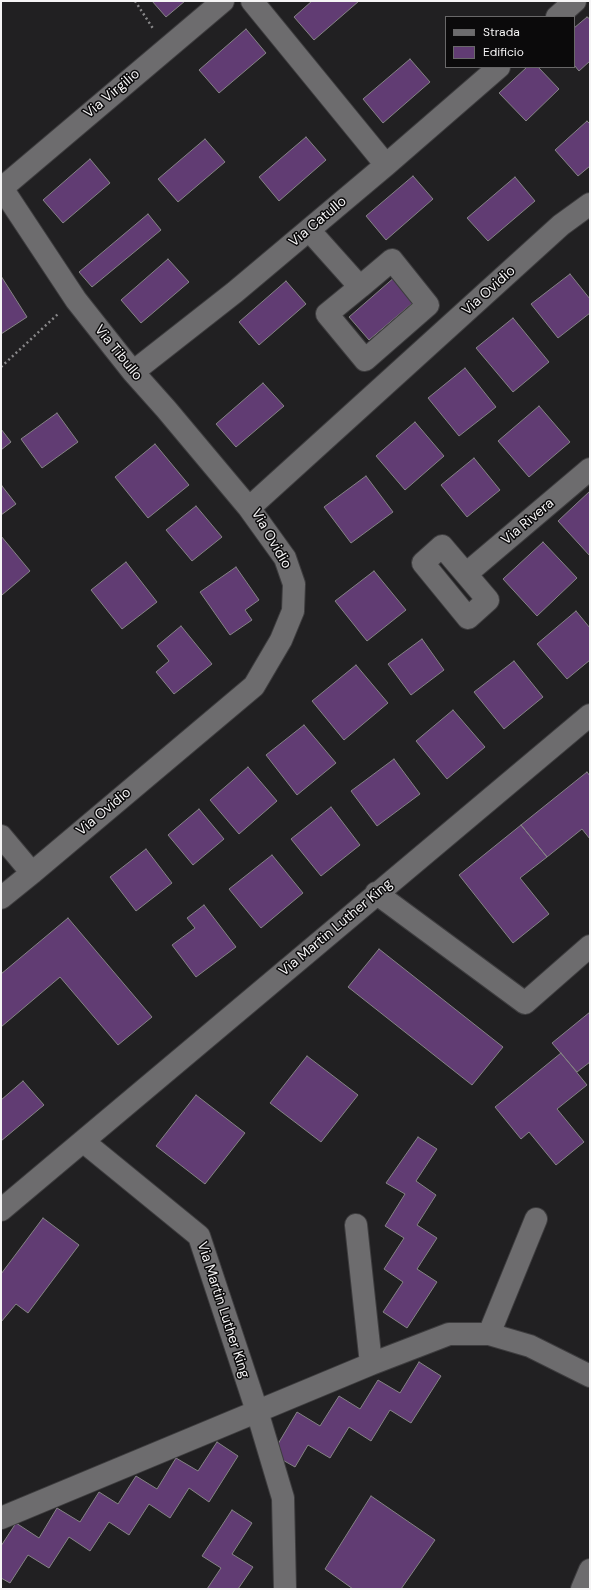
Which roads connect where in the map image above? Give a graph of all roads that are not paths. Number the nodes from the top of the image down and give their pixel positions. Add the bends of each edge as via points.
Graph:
1 (223, 1) edge
2 (252, 1) edge
3 (575, 1) edge
4 (558, 16) edge
5 (498, 68) edge
6 (386, 165) junction
7 (2, 188) edge
8 (590, 204) edge
9 (308, 230) junction
10 (360, 287) junction
11 (133, 372) junction
12 (590, 469) edge
13 (249, 508) junction
14 (466, 574) dead end
15 (590, 715) edge
16 (1, 836) edge
17 (32, 873) junction
18 (376, 893) junction
19 (1, 898) edge
20 (590, 946) edge
21 (84, 1142) junction
22 (1, 1210) edge
23 (536, 1219) dead end
24 (356, 1225) dead end
25 (489, 1334) junction
26 (530, 1346) junction
27 (371, 1364) junction
28 (590, 1376) edge
29 (590, 1386) edge
30 (257, 1411) junction
31 (1, 1518) edge
32 (590, 1570) edge
33 (285, 1589) edge
34 (582, 1589) edge

1 - 7 street, Via Virgilio
2 - 6 street
3 - 4 street
5 - 6 street, Via Catullo
6 - 9 street, Via Catullo
7 - 11 street, Via Tibullo via 76,300
8 - 13 street, Via Ovidio via 560,225
9 - 10 street
9 - 11 street, Via Catullo via 235,292
10 - 10 street via 392,260 428,305 365,360 327,314
11 - 13 street, Via Tibullo
12 - 14 street, Via Rivera
13 - 17 street, Via Ovidio via 285,558 294,584 293,611 281,640 254,686
15 - 18 street, Via Martin Luther King
16 - 17 street
17 - 19 street, Via Ovidio
18 - 20 street via 525,1003
18 - 21 street, Via Martin Luther King
21 - 22 street, Via Martin Luther King
21 - 30 street, Via Martin Luther King via 199,1236
23 - 25 street
24 - 27 street
25 - 26 street
25 - 27 street via 449,1334
26 - 28 street
26 - 29 street via 536,1359
27 - 30 street
30 - 31 street
30 - 33 street, Via Martin Luther King via 283,1498
32 - 34 street

